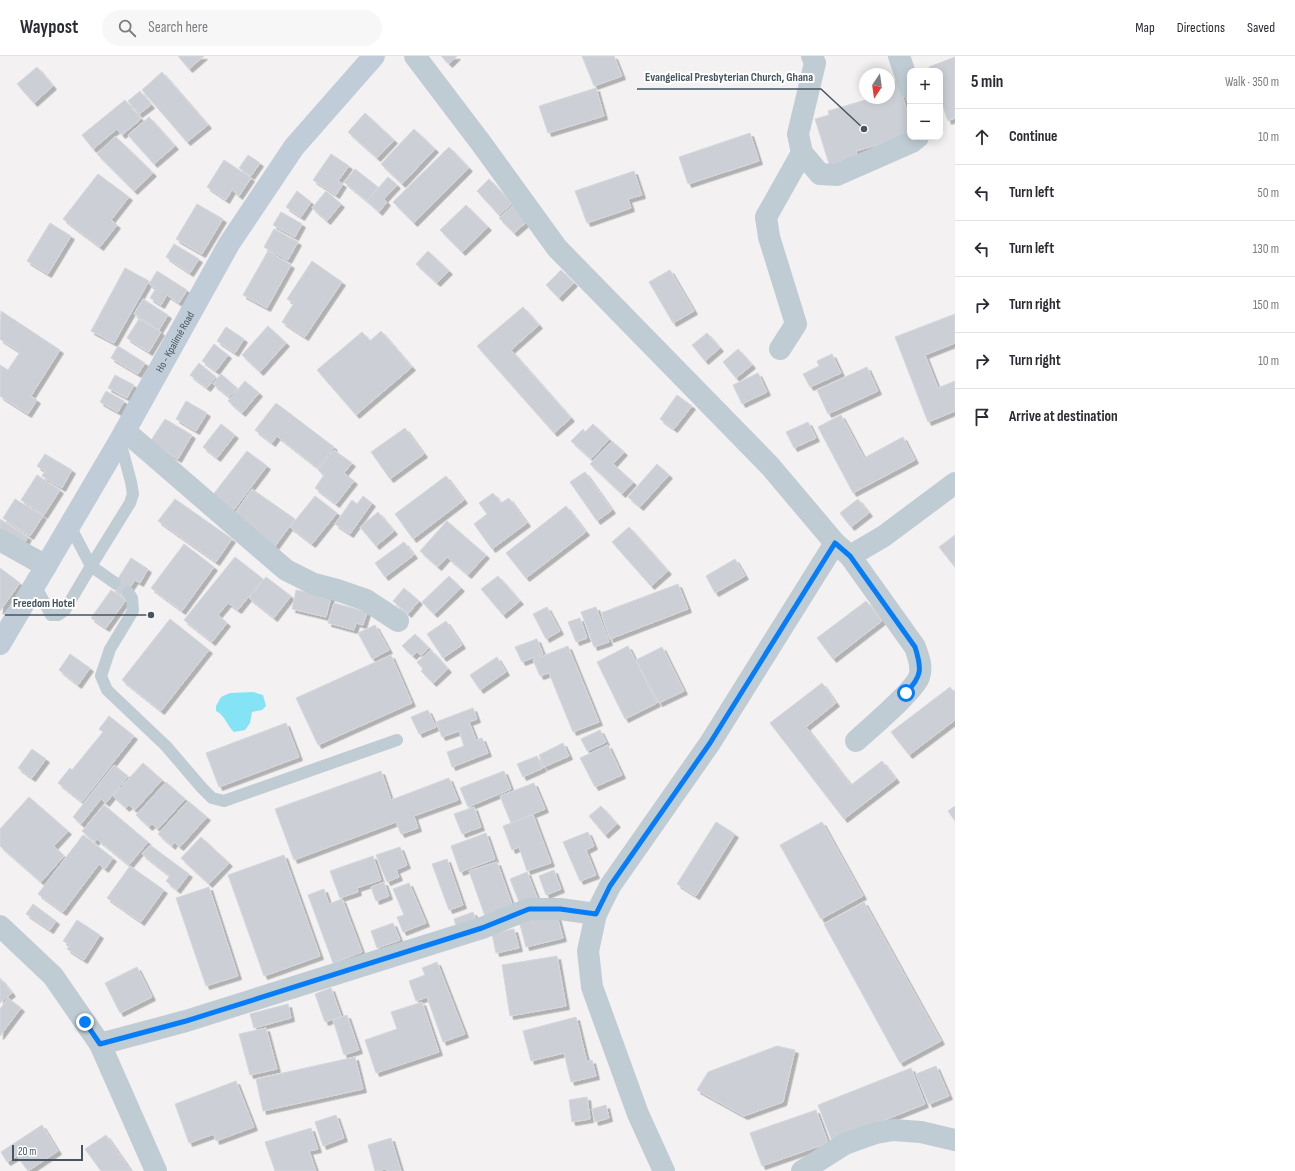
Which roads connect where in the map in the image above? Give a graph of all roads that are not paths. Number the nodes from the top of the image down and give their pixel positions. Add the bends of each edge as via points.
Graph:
1 (415, 56) edge
2 (812, 56) edge
3 (899, 56) edge
4 (372, 57) edge
5 (907, 79) edge
6 (914, 140) edge
7 (802, 153) junction
8 (780, 349) dead end
9 (122, 435) junction
10 (955, 483) edge
11 (70, 526) junction
12 (0, 540) edge
13 (843, 550) junction
14 (46, 566) junction
15 (91, 566) junction
16 (115, 583) dead end
17 (35, 585) junction
18 (128, 592) dead end
19 (398, 621) dead end
20 (0, 644) edge
21 (397, 740) dead end
22 (856, 742) dead end
23 (596, 914) junction
24 (0, 926) edge
25 (100, 1044) junction
26 (955, 1140) edge
27 (156, 1171) edge
28 (664, 1171) edge
29 (802, 1171) edge

1 - 13 street via 557,248 770,466
2 - 7 street via 815,63 798,134
3 - 5 street
4 - 9 main road, Ho - Kpalimé Road via 294,147 229,244
6 - 7 street via 837,175 820,174
7 - 8 street via 766,217 770,244 796,324
9 - 11 main road, Ho - Kpalimé Road
9 - 15 lane via 133,494
9 - 19 street via 286,570 314,584 366,600
10 - 13 street via 884,536
11 - 14 main road, Ho - Kpalimé Road
11 - 15 lane
12 - 14 street
13 - 22 street via 915,647 921,664 919,677 914,685
13 - 23 street via 610,886
14 - 17 main road, Ho - Kpalimé Road
15 - 16 lane
15 - 17 lane via 65,610 58,615 51,615
17 - 20 main road, Ho - Kpalimé Road
18 - 21 lane via 132,598 134,611 110,649 101,676 107,690 166,746 212,798 224,801
23 - 25 street via 560,909 529,909 482,928 186,1021
23 - 28 street via 588,951 592,987 638,1114
24 - 25 street via 53,976
25 - 27 street
26 - 29 street via 921,1132 893,1130 876,1133 845,1144

